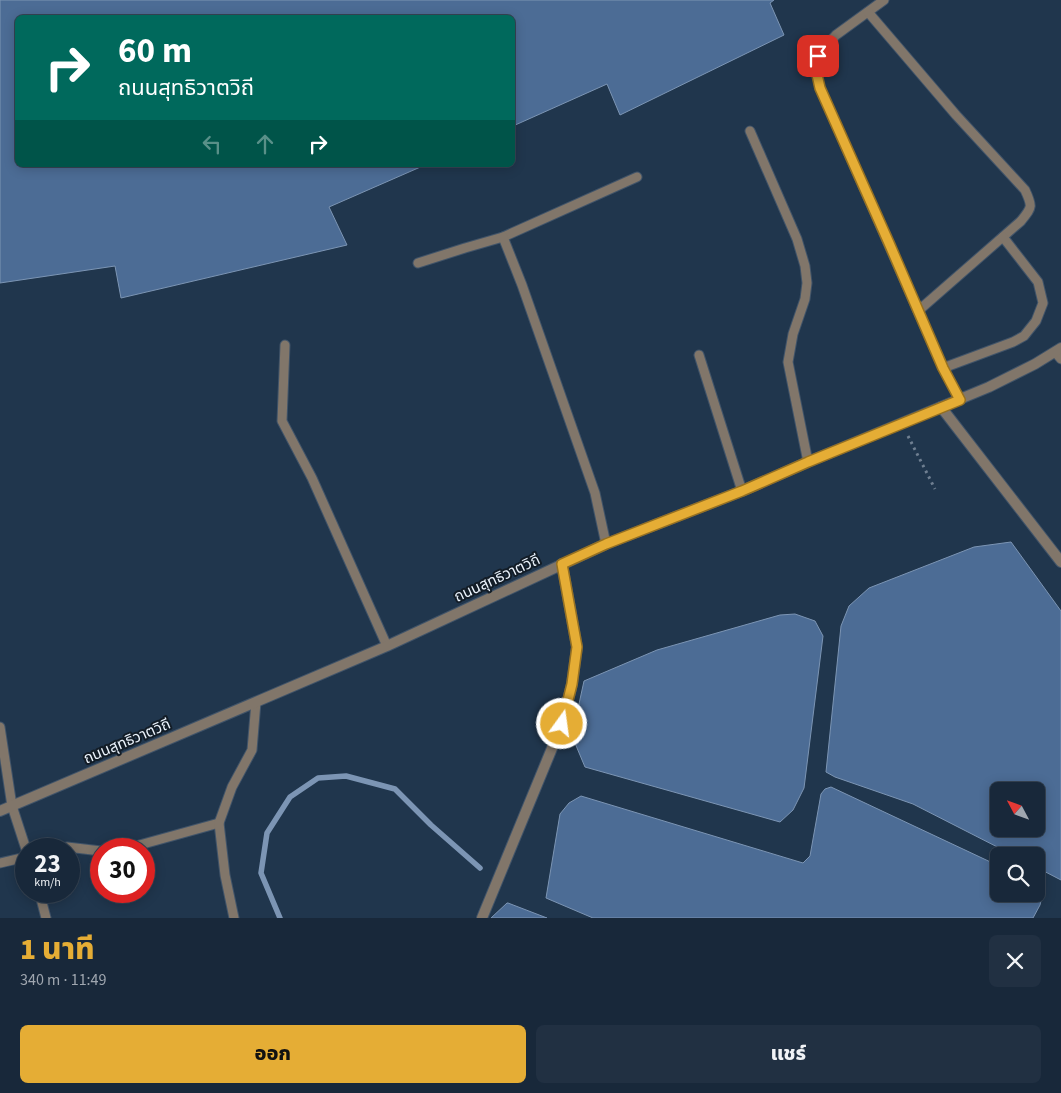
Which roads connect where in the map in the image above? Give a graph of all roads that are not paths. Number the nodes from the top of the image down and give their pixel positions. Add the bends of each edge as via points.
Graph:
1 (884, 0) edge
2 (868, 12) junction
3 (750, 131) dead end
4 (637, 177) dead end
5 (503, 237) junction
6 (1003, 237) junction
7 (418, 263) dead end
8 (918, 312) junction
9 (285, 345) dead end
10 (1059, 353) edge
11 (699, 355) dead end
12 (943, 368) junction
13 (960, 400) junction
14 (941, 407) junction
15 (808, 462) junction
16 (742, 491) junction
17 (606, 544) junction
18 (1061, 562) edge
19 (562, 564) junction
20 (387, 646) junction
21 (256, 702) junction
22 (0, 727) edge
23 (12, 806) junction
24 (0, 811) edge
25 (219, 823) junction
26 (22, 838) edge
27 (155, 841) edge
28 (15, 860) edge
29 (0, 863) edge
30 (42, 903) edge
31 (46, 918) edge
32 (234, 918) edge
33 (482, 918) edge

1 - 2 lane
2 - 6 lane via 1025,190 1031,202 1030,210
2 - 8 lane via 836,35 818,56 816,70 820,88
3 - 15 lane via 797,239 805,266 805,300 788,362
4 - 5 lane
5 - 7 lane
5 - 17 lane via 594,493
6 - 8 lane
6 - 12 lane via 1038,282 1043,303 1036,321 1024,336 1013,342
8 - 12 lane
9 - 20 lane via 282,421 312,478
10 - 13 street, ถนนสุทธิวาตวิถี
11 - 16 lane
12 - 13 lane
13 - 14 street, ถนนสุทธิวาตวิถี
14 - 15 street, ถนนสุทธิวาตวิถี
14 - 18 street
15 - 16 street, ถนนสุทธิวาตวิถี
16 - 17 street, ถนนสุทธิวาตวิถี
17 - 19 street, ถนนสุทธิวาตวิถี
19 - 20 street, ถนนสุทธิวาตวิถี
19 - 33 street via 577,647 572,684 562,724
20 - 21 street, ถนนสุทธิวาตวิถี
21 - 23 street, ถนนสุทธิวาตวิถี
21 - 25 lane via 252,750 232,786
22 - 23 lane
23 - 24 street, ถนนสุทธิวาตวิถี
23 - 26 lane
25 - 27 lane
25 - 32 lane
28 - 29 lane
30 - 31 lane

